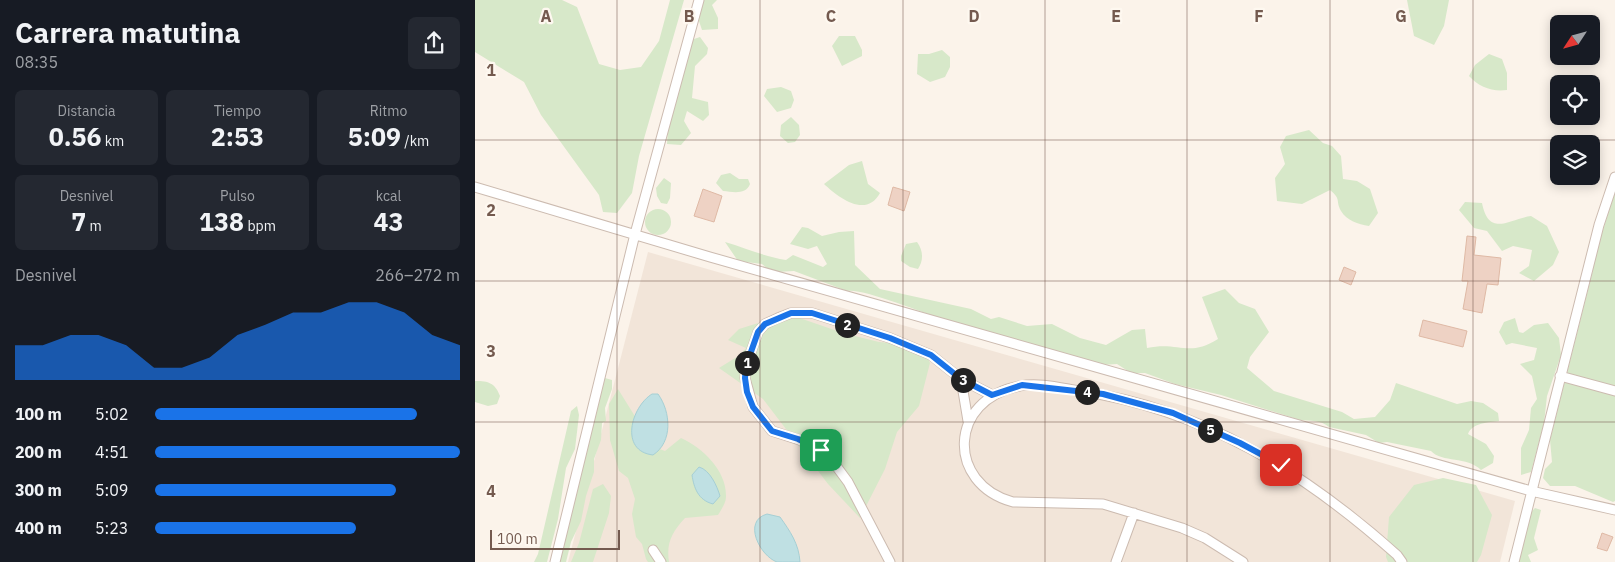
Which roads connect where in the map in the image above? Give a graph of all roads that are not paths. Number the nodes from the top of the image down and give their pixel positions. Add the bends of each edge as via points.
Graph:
1 (699, 0) edge
2 (1615, 177) edge
3 (475, 187) edge
4 (635, 234) junction
5 (1560, 376) junction
6 (961, 379) junction
7 (1615, 391) edge
8 (992, 395) junction
9 (968, 420) junction
10 (1531, 491) junction
11 (1615, 510) edge
12 (1134, 513) junction
13 (653, 550) dead end
14 (555, 562) edge
15 (661, 562) edge
16 (890, 562) edge
17 (1116, 562) edge
18 (1243, 562) edge
19 (1402, 562) edge
20 (1515, 562) edge

1 - 4 street
2 - 5 street via 1599,225
3 - 4 street
4 - 10 street
4 - 14 street
5 - 7 street
5 - 10 street
6 - 8 street
6 - 9 street
6 - 16 street via 931,355 812,313 791,313 772,321 758,332 753,342 745,378 753,407 772,431 809,443 831,459 848,482
8 - 9 street
8 - 19 street via 1022,385 1057,388 1103,394 1173,413 1281,465 1339,506
9 - 12 street via 963,445 968,463 977,479 1001,499 1103,504
10 - 11 street
10 - 20 street
12 - 17 street
12 - 18 street via 1205,538
13 - 15 street

